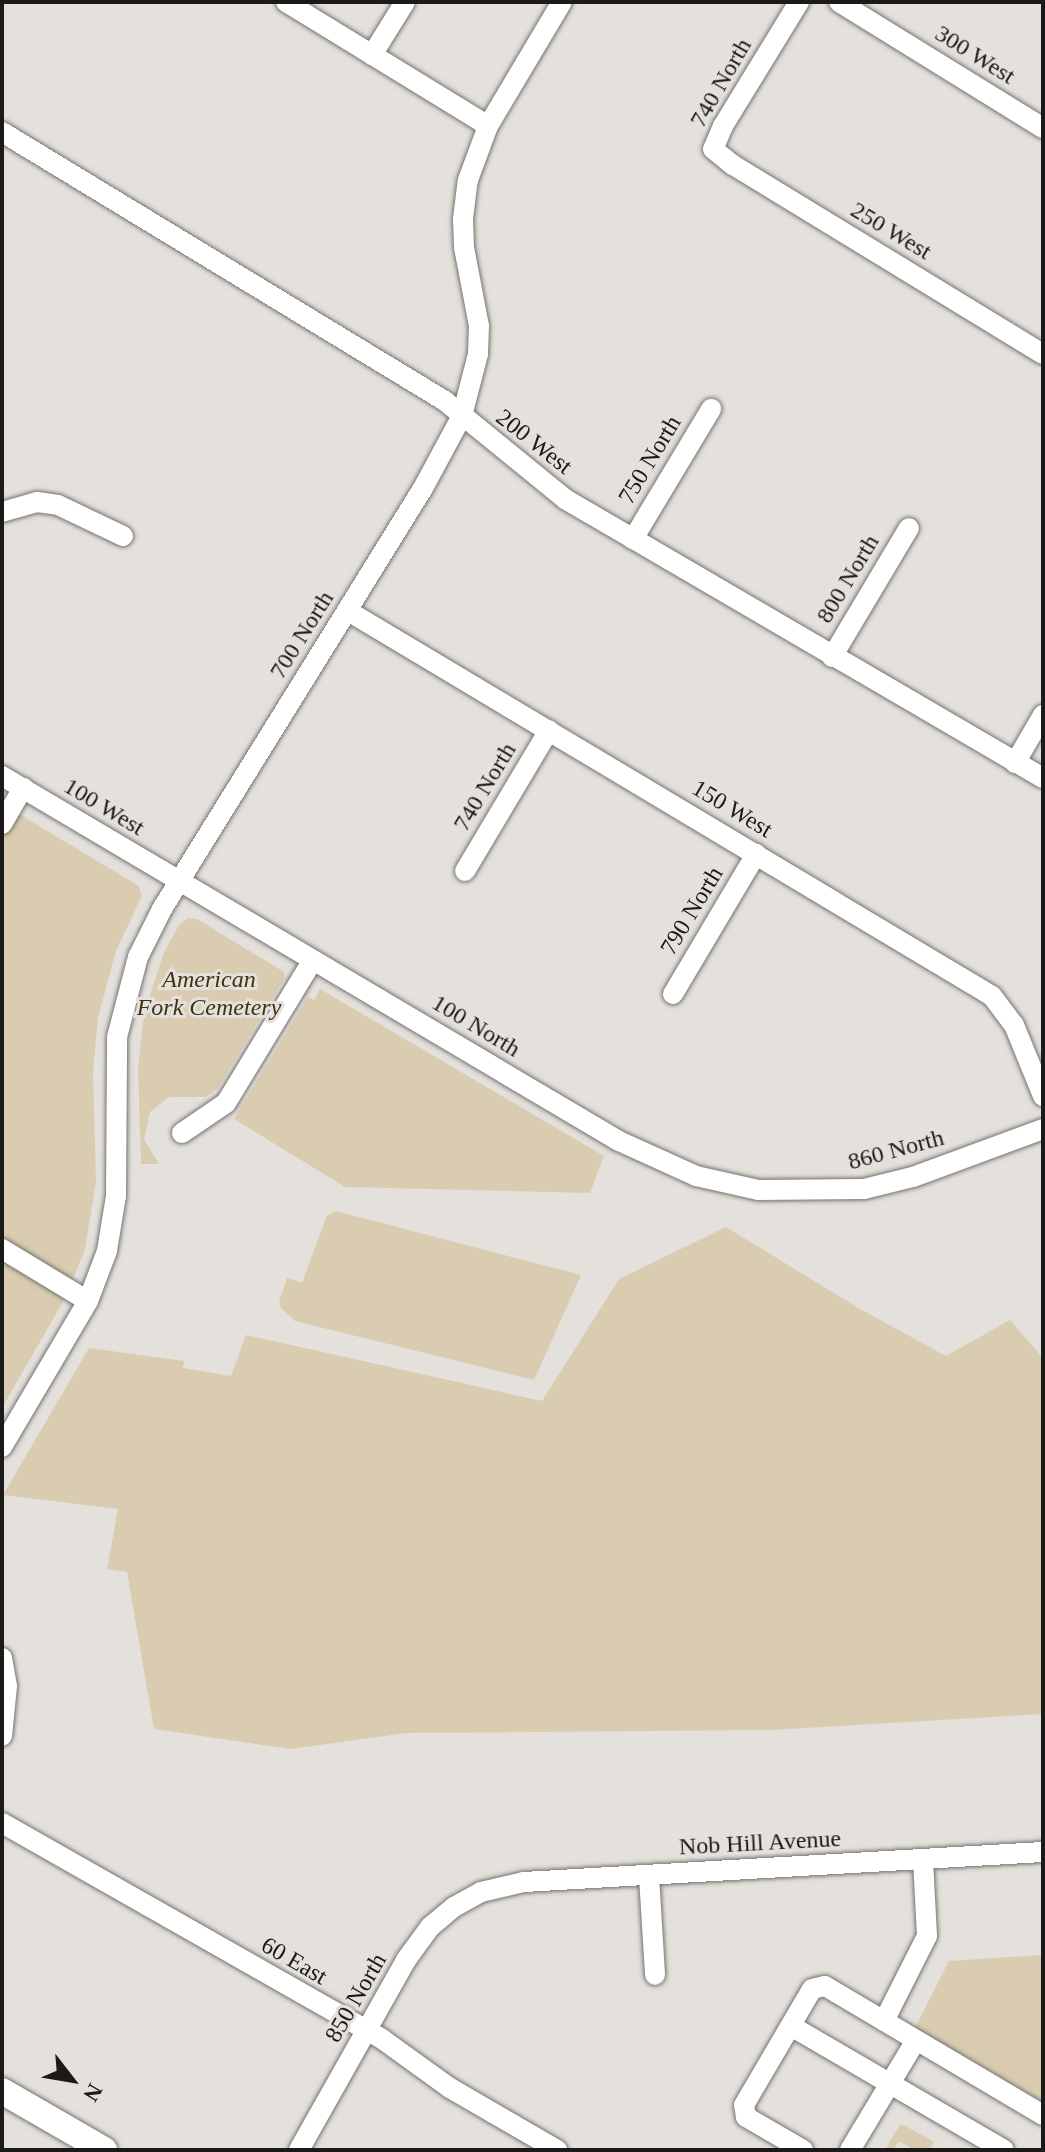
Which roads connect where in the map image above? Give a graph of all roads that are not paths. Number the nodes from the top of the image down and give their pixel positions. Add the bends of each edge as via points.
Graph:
1 (286, 2) edge
2 (405, 2) edge
3 (562, 2) edge
4 (799, 2) edge
5 (839, 2) edge
6 (372, 55) junction
7 (488, 126) junction
8 (1043, 128) edge
9 (5, 140) edge
10 (713, 149) joint
11 (1043, 354) edge
12 (711, 409) dead end
13 (462, 416) junction
14 (5, 504) edge
15 (909, 528) dead end
16 (123, 536) dead end
17 (633, 539) junction
18 (348, 611) junction
19 (832, 657) junction
20 (1043, 715) edge
21 (549, 730) junction
22 (1015, 763) junction
23 (2, 776) edge
24 (1043, 778) edge
25 (23, 788) junction
26 (2, 824) edge
27 (756, 854) junction
28 (465, 871) dead end
29 (179, 883) junction
30 (313, 960) junction
31 (673, 994) dead end
32 (1043, 1096) edge
33 (1043, 1129) edge
34 (182, 1133) dead end
35 (758, 1190) joint
36 (2, 1249) edge
37 (88, 1301) junction
38 (2, 1447) edge
39 (2, 1658) edge
40 (2, 1736) edge
41 (2, 1823) edge
42 (1043, 1852) edge
43 (923, 1859) junction
44 (649, 1876) junction
45 (481, 1892) joint
46 (655, 1975) dead end
47 (884, 2021) junction
48 (791, 2026) junction
49 (366, 2031) junction
50 (916, 2040) junction
51 (890, 2083) junction
52 (2, 2091) edge
53 (1043, 2115) edge
54 (104, 2150) edge
55 (299, 2150) edge
56 (557, 2150) edge
57 (803, 2150) edge
58 (850, 2150) edge
59 (1004, 2150) edge

1 - 6 street
2 - 6 street
3 - 7 street, 700 North
4 - 10 street, 740 North
5 - 8 street, 300 West
6 - 7 street
7 - 13 street, 700 North via 464,201 464,247 479,326 478,354
9 - 13 street, 200 West via 445,401
10 - 11 street, 250 West
12 - 17 street, 750 North
13 - 17 street, 200 West via 549,488
13 - 18 street, 700 North
14 - 16 street via 58,505
15 - 19 street, 800 North
17 - 19 street, 200 West
18 - 21 street, 150 West
18 - 29 street, 700 North
19 - 22 street, 200 West
20 - 22 street
21 - 27 street, 150 West
21 - 28 street, 740 North
22 - 24 street, 200 West
23 - 25 street, 100 West
25 - 26 street
25 - 29 street, 100 West
27 - 31 street, 790 North
27 - 32 street, 150 West via 992,996 1014,1025
29 - 30 street, 100 North
29 - 37 street, 700 North via 149,934 125,996 116,1059 114,1217
30 - 34 street via 226,1103
30 - 35 street, 100 North via 619,1141 696,1176
33 - 35 street, 860 North via 913,1177 864,1189
36 - 37 street
37 - 38 street
39 - 40 street via 7,1700
41 - 49 street, 60 East
42 - 43 street, Nob Hill Avenue
43 - 44 street, Nob Hill Avenue
43 - 47 street via 927,1936
44 - 45 street, Nob Hill Avenue via 524,1882
44 - 46 street
45 - 49 street, 850 North via 430,1927
47 - 48 street via 825,1986 812,1989
47 - 50 street
48 - 51 street
48 - 57 street via 744,2105 746,2117
49 - 55 street, 850 North
49 - 56 street, 60 East
50 - 51 street
50 - 53 street
51 - 58 street
51 - 59 street
52 - 54 main road

